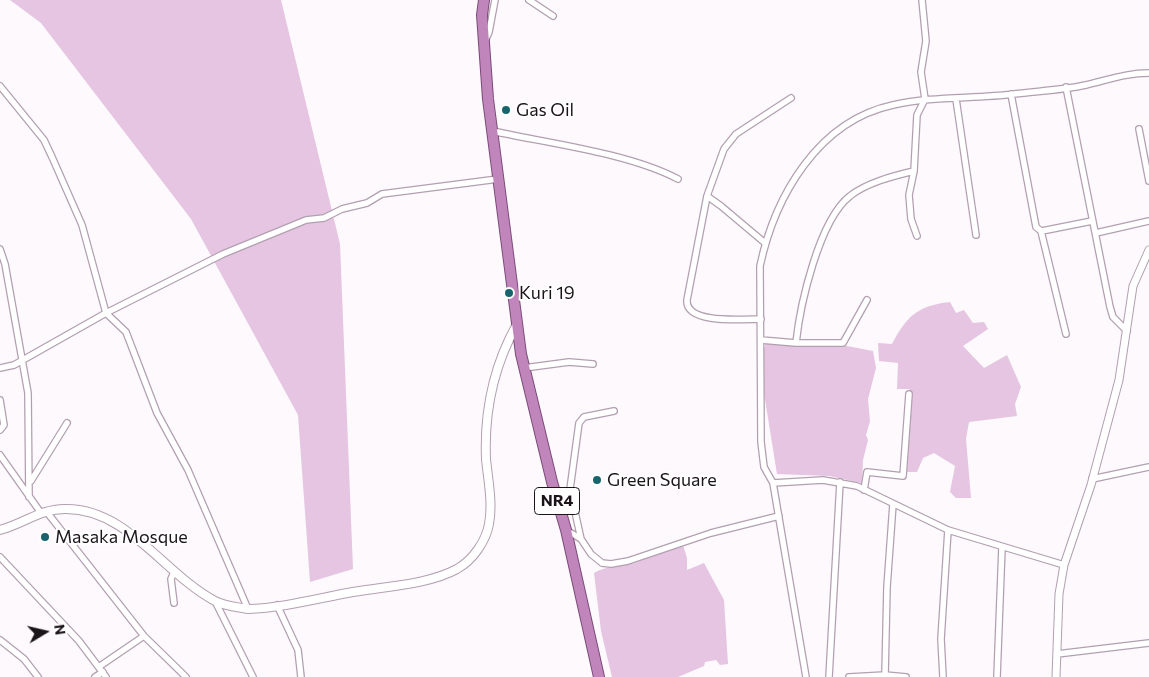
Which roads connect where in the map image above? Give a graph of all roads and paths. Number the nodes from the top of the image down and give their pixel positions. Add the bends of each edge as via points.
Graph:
1 (484, 0) edge
2 (494, 0) edge
3 (529, 0) edge
4 (922, 0) edge
5 (553, 16) dead end
6 (483, 45) junction
7 (1149, 73) edge
8 (0, 86) edge
9 (1066, 87) junction
10 (1011, 94) junction
11 (791, 98) dead end
12 (925, 99) junction
13 (956, 99) junction
14 (1139, 129) dead end
15 (492, 131) junction
16 (914, 171) junction
17 (498, 179) junction
18 (678, 179) dead end
19 (1149, 181) edge
20 (707, 196) junction
21 (1092, 221) junction
22 (1149, 221) edge
23 (1041, 231) junction
24 (1096, 233) junction
25 (976, 234) dead end
26 (917, 236) dead end
27 (765, 244) junction
28 (0, 248) edge
29 (1149, 253) edge
30 (867, 300) dead end
31 (106, 313) junction
32 (761, 318) junction
33 (517, 324) junction
34 (1126, 330) junction
35 (1066, 334) dead end
36 (761, 340) junction
37 (796, 343) junction
38 (22, 360) junction
39 (593, 364) dead end
40 (0, 368) edge
41 (524, 368) junction
42 (909, 394) dead end
43 (0, 400) edge
44 (614, 411) dead end
45 (67, 423) dead end
46 (0, 430) edge
47 (0, 454) edge
48 (1149, 467) edge
49 (1092, 479) junction
50 (31, 481) junction
51 (840, 482) junction
52 (773, 483) junction
53 (864, 490) junction
54 (29, 497) junction
55 (893, 504) junction
56 (43, 512) junction
57 (779, 516) junction
58 (0, 530) edge
59 (566, 530) junction
60 (948, 530) junction
61 (581, 539) junction
62 (1002, 547) junction
63 (0, 557) edge
64 (1064, 565) junction
65 (174, 572) junction
66 (215, 601) junction
67 (174, 603) dead end
68 (277, 606) junction
69 (248, 608) junction
70 (144, 636) junction
71 (0, 640) edge
72 (1149, 643) edge
73 (1057, 654) junction
74 (103, 672) edge
75 (889, 676) edge
76 (38, 677) edge
77 (95, 677) edge
78 (186, 677) edge
79 (254, 677) edge
80 (301, 677) edge
81 (599, 677) edge
82 (806, 677) edge
83 (829, 677) edge
84 (849, 677) edge
85 (906, 677) edge
86 (943, 677) edge
87 (997, 677) edge
88 (1056, 677) edge

1 - 6 highway, NR4
2 - 6 street via 489,32
3 - 5 street
4 - 12 street via 926,40 921,72
6 - 15 highway, NR4
7 - 9 street via 1123,74 1083,86
8 - 31 street via 44,140 52,157 82,225
9 - 10 street
9 - 21 street
10 - 13 street
10 - 23 street via 1033,217
11 - 20 street via 729,142
12 - 13 street
12 - 16 street via 917,115
12 - 27 street via 875,110 846,124 834,134 804,165 791,184
13 - 25 street
14 - 19 street
15 - 17 highway, NR4
15 - 18 street via 602,155 665,172
16 - 26 street via 909,195
16 - 37 street via 873,185 854,194 843,204 821,241 810,270
17 - 31 street via 382,194 367,203 342,209 324,218 306,220 223,254
17 - 33 highway, NR4
20 - 27 street
20 - 32 street via 688,307 704,318
21 - 23 street
21 - 24 street
22 - 24 street
23 - 35 street
24 - 34 street via 1113,317
27 - 32 street via 759,279
28 - 38 street
29 - 34 street via 1133,286
30 - 37 street via 843,343
31 - 38 street
31 - 69 street via 126,332 157,413 188,470
32 - 36 street
33 - 41 highway, NR4
33 - 68 main road via 505,345 489,400 486,449 490,512 485,536 476,551 458,568 432,578
34 - 49 street via 1119,380
36 - 37 street
36 - 52 street via 761,442 764,467
38 - 40 street
38 - 50 street via 28,401
39 - 41 street via 570,362
41 - 59 highway, NR4
42 - 53 street via 903,476 868,472
43 - 46 street via 4,425
44 - 61 street via 584,416 579,423 570,489
45 - 50 street
47 - 54 street
48 - 49 street
49 - 64 street
50 - 54 street
51 - 52 street
51 - 53 street
51 - 83 street
52 - 57 street
53 - 55 street
54 - 56 street
55 - 60 street
55 - 75 street via 887,587
56 - 58 main road
56 - 65 main road via 75,509 102,516 122,527
56 - 70 street
57 - 61 street via 711,532 620,564 602,562 591,554
57 - 82 street
59 - 61 street
59 - 81 highway, NR4
60 - 62 street
60 - 86 street via 941,639
62 - 64 street
62 - 87 street
63 - 74 street
64 - 73 street via 1058,594
65 - 66 main road
65 - 67 street via 171,579
66 - 69 main road
66 - 79 street
68 - 69 main road
68 - 80 street via 298,650
70 - 74 street
70 - 78 street
71 - 76 street via 24,659
72 - 73 street
73 - 88 street
74 - 77 street
75 - 84 street
75 - 85 street

